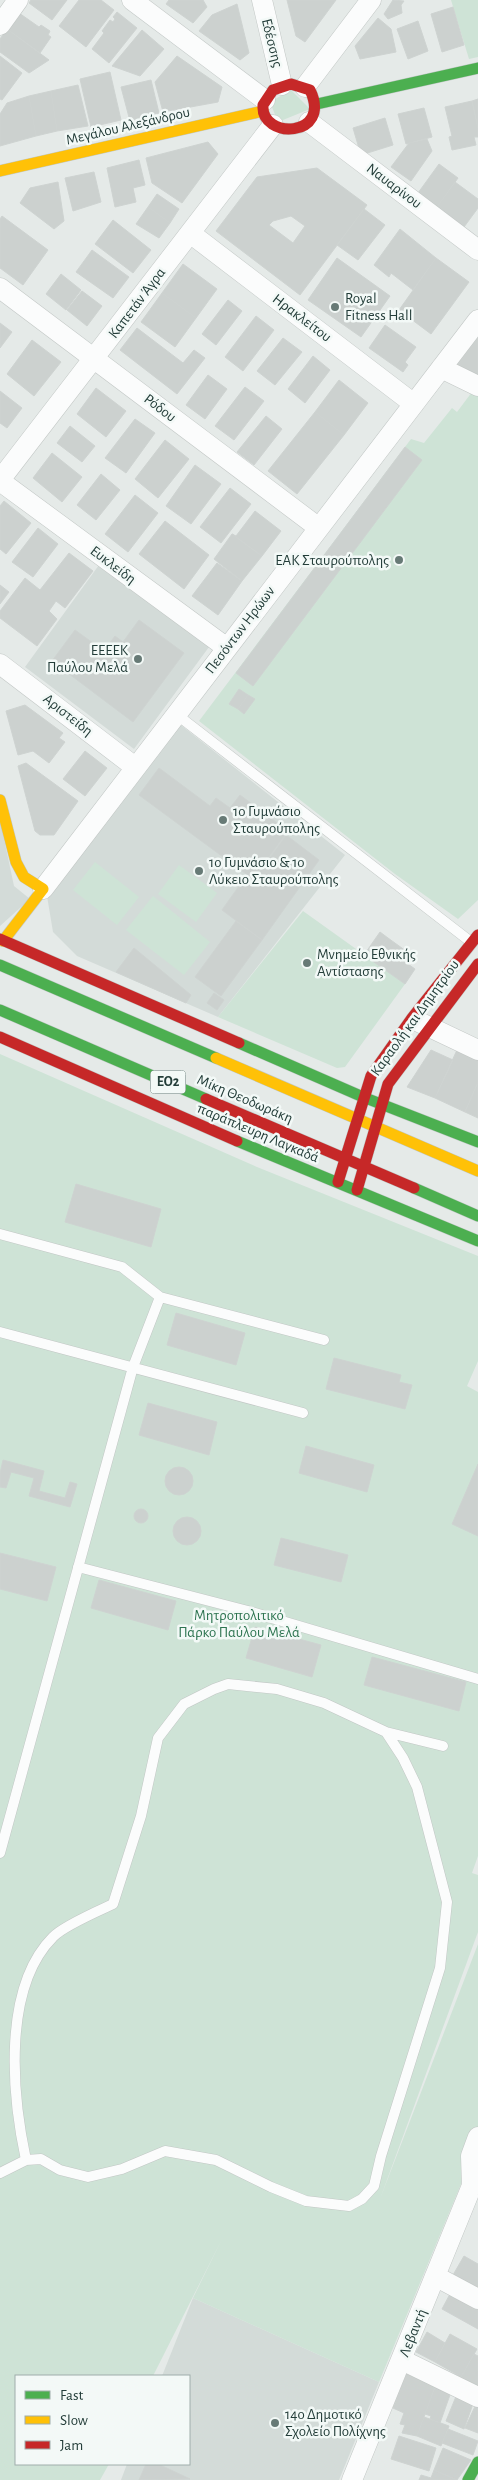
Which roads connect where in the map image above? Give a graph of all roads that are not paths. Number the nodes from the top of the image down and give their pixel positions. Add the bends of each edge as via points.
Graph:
1 (18, 0) edge
2 (132, 0) edge
3 (262, 0) edge
4 (371, 0) edge
5 (0, 24) edge
6 (478, 68) edge
7 (282, 85) junction
8 (305, 88) junction
9 (267, 112) junction
10 (313, 113) junction
11 (0, 170) edge
12 (190, 233) junction
13 (478, 250) edge
14 (0, 288) edge
15 (478, 320) edge
16 (94, 358) junction
17 (441, 368) junction
18 (478, 386) edge
19 (414, 404) junction
20 (0, 480) edge
21 (319, 528) junction
22 (227, 648) junction
23 (0, 664) edge
24 (176, 714) junction
25 (136, 767) junction
26 (0, 800) edge
27 (43, 888) junction
28 (1, 940) edge
29 (476, 942) edge
30 (478, 964) edge
31 (0, 965) edge
32 (0, 1010) edge
33 (412, 1018) junction
34 (430, 1027) junction
35 (0, 1037) edge
36 (478, 1050) edge
37 (363, 1097) junction
38 (381, 1104) junction
39 (356, 1119) junction
40 (375, 1127) junction
41 (478, 1142) edge
42 (345, 1158) junction
43 (363, 1166) junction
44 (478, 1171) edge
45 (338, 1184) junction
46 (356, 1191) junction
47 (478, 1216) edge
48 (0, 1234) edge
49 (478, 1241) edge
50 (160, 1297) junction
51 (0, 1332) edge
52 (324, 1340) dead end
53 (133, 1367) junction
54 (303, 1413) dead end
55 (78, 1567) junction
56 (478, 1679) edge
57 (386, 1732) junction
58 (443, 1746) dead end
59 (3, 1833) edge
60 (0, 1853) edge
61 (478, 2137) edge
62 (26, 2160) junction
63 (0, 2173) edge
64 (475, 2182) edge
65 (436, 2276) junction
66 (478, 2299) edge
67 (402, 2360) junction
68 (478, 2397) edge
69 (478, 2462) edge
70 (352, 2480) edge
71 (468, 2480) edge

1 - 5 street
2 - 9 street
3 - 7 street, Εδέσσης
4 - 8 street
6 - 10 main road
7 - 8 main road
7 - 9 main road via 270,93
8 - 10 main road via 310,90
9 - 10 main road via 296,129
9 - 11 main road, Μεγάλου Αλεξάνδρου
9 - 12 street, Καπετάν Άγρα
10 - 13 street, Ναυαρίνου
12 - 16 street, Καπετάν Άγρα
12 - 19 street, Ηρακλείτου
14 - 16 street, Ρόδου
15 - 17 street, Πεσόντων Ηρώων
16 - 20 street, Καπετάν Άγρα
16 - 21 street, Ρόδου
17 - 18 street
17 - 19 street, Πεσόντων Ηρώων
19 - 21 street, Πεσόντων Ηρώων
20 - 22 street, Ευκλείδη
21 - 22 street, Πεσόντων Ηρώων
22 - 24 street, Πεσόντων Ηρώων
23 - 25 street, Αριστείδη
24 - 25 street, Πεσόντων Ηρώων
24 - 29 lane
25 - 27 street, Πεσόντων Ηρώων
26 - 27 main road via 16,862 24,877
27 - 28 main road, Πεσόντων Ηρώων
28 - 37 main road
29 - 33 main road, Καραολή και Δημητρίου
30 - 34 main road, Καραολή και Δημητρίου
31 - 39 main road, Μίκη Θεοδωράκη
32 - 42 main road, Μίκη Θεοδωράκη / ΕΟ2
33 - 34 street
33 - 37 main road, Καραολή και Δημητρίου via 371,1076
34 - 36 street
34 - 38 main road, Καραολή και Δημητρίου via 388,1084
35 - 45 main road, παράπλευρη Λαγκαδά
37 - 38 main road
37 - 39 main road, Καραολή και Δημητρίου
38 - 40 main road, Καραολή και Δημητρίου
38 - 41 main road
39 - 40 main road, Μίκη Θεοδωράκη
39 - 42 main road, Καραολή και Δημητρίου
40 - 43 main road, Καραολή και Δημητρίου
40 - 44 main road, Μίκη Θεοδωράκη
42 - 43 main road, Μίκη Θεοδωράκη / ΕΟ2
42 - 45 main road, Καραολή και Δημητρίου
43 - 46 main road, Καραολή και Δημητρίου
43 - 47 main road, Μίκη Θεοδωράκη / ΕΟ2
45 - 46 main road, παράπλευρη Λαγκαδά
46 - 49 main road, παράπλευρη Λαγκαδά
48 - 50 lane via 122,1268
50 - 52 lane
50 - 53 lane
51 - 53 lane
53 - 54 lane
53 - 55 lane
55 - 56 lane via 248,1611
55 - 59 lane
57 - 58 lane
57 - 62 lane via 324,1703 277,1689 228,1684 184,1704 158,1738 141,1816 113,1904 54,1936 30,1968 18,2021 14,2084
57 - 62 lane via 417,1787 448,1902 448,1913 440,1968 374,2186 362,2199 349,2206 306,2201 216,2160 165,2151 122,2169 88,2177 60,2170 41,2159
59 - 60 lane
61 - 64 street, Λεβαντή via 471,2156
62 - 63 lane
64 - 65 street, Λεβαντή
65 - 66 street
65 - 67 street, Λεβαντή
67 - 68 street
67 - 70 street, Λεβαντή
69 - 71 main road

